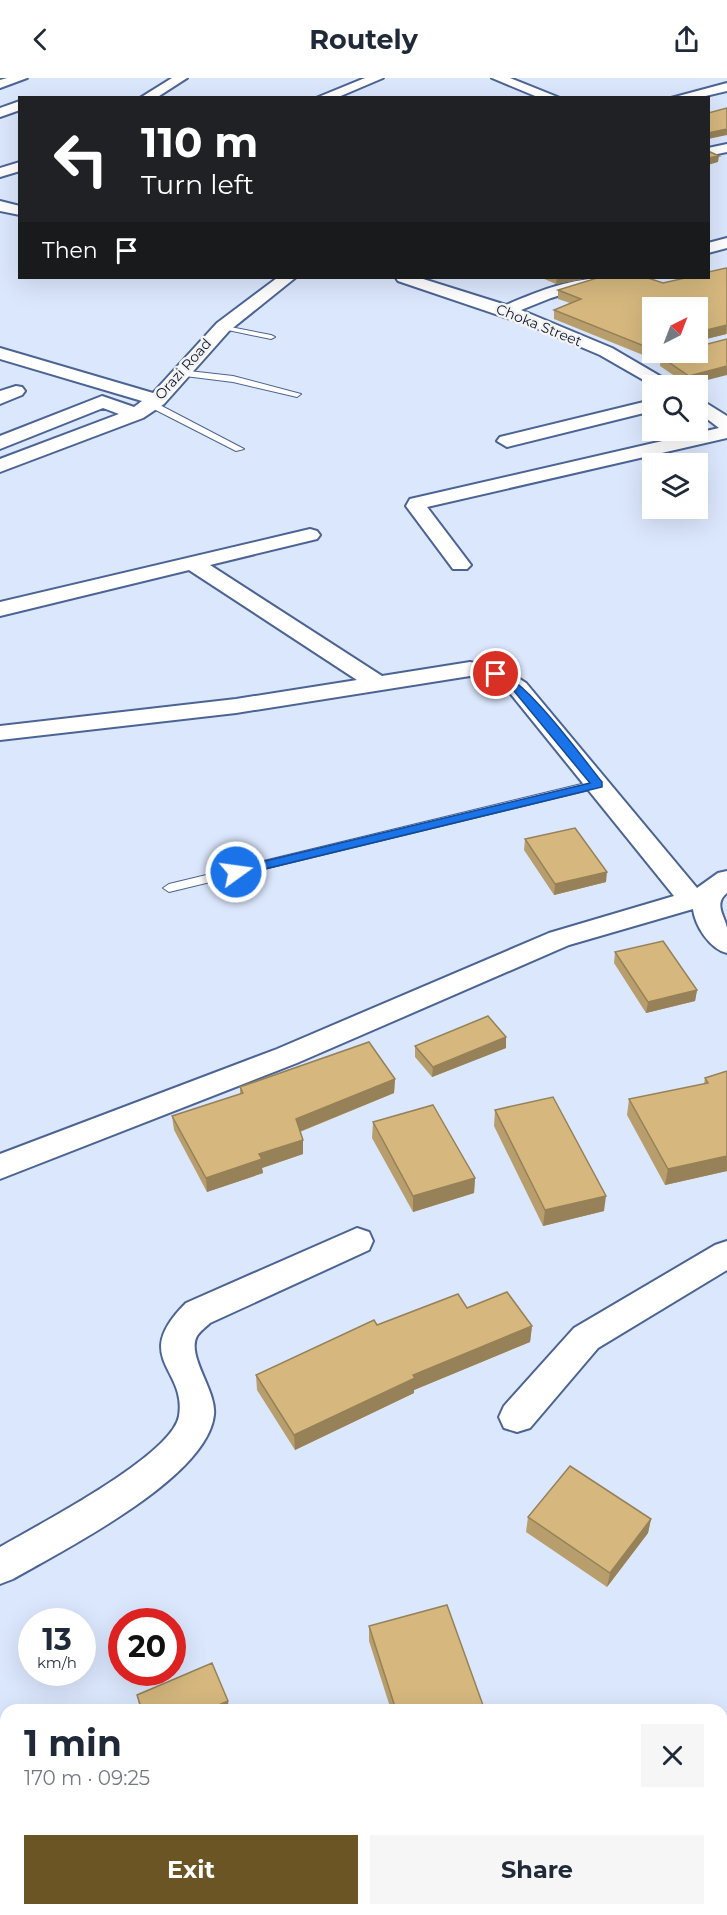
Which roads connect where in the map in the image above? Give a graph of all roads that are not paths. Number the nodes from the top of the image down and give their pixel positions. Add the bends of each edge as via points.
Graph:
1 (21, 78) edge
2 (181, 78) edge
3 (377, 78) edge
4 (498, 78) edge
5 (537, 78) edge
6 (512, 83) junction
7 (0, 84) edge
8 (727, 87) edge
9 (150, 96) edge
10 (328, 96) edge
11 (548, 96) edge
12 (686, 96) edge
13 (18, 106) edge
14 (0, 113) edge
15 (726, 149) edge
16 (710, 153) edge
17 (18, 167) edge
18 (0, 173) edge
19 (0, 206) edge
20 (18, 210) edge
21 (727, 243) edge
22 (710, 247) edge
23 (285, 279) edge
24 (407, 279) edge
25 (596, 279) edge
26 (507, 310) junction
27 (223, 327) junction
28 (271, 337) dead end
29 (0, 352) edge
30 (642, 363) edge
31 (635, 365) junction
32 (180, 373) junction
33 (651, 375) edge
34 (297, 394) dead end
35 (148, 406) junction
36 (642, 408) edge
37 (708, 411) edge
38 (727, 425) edge
39 (727, 432) edge
40 (507, 441) dead end
41 (0, 443) edge
42 (239, 448) dead end
43 (0, 466) edge
44 (310, 535) dead end
45 (192, 563) junction
46 (460, 565) dead end
47 (0, 609) edge
48 (377, 683) junction
49 (0, 733) edge
50 (598, 784) junction
51 (169, 888) dead end
52 (710, 890) edge
53 (724, 937) edge
54 (0, 1167) edge
55 (357, 1241) dead end
56 (727, 1254) edge
57 (517, 1417) dead end
58 (0, 1568) edge

1 - 7 street
2 - 9 street
3 - 10 street
4 - 6 street
5 - 6 street
6 - 11 street
8 - 12 street
13 - 14 street
15 - 16 street
17 - 18 street
19 - 20 street
21 - 22 street
23 - 27 street, Orazi Road
24 - 26 street, Choka Street
25 - 26 street
26 - 31 street, Choka Street
27 - 28 lane
27 - 32 street, Orazi Road
29 - 35 street
30 - 31 street
31 - 33 street, Choka Street
32 - 34 lane via 233,379
32 - 35 street, Orazi Road
35 - 41 street via 94,403
35 - 42 lane
35 - 43 street, Orazi Road
36 - 40 street
37 - 38 street
39 - 46 street via 417,503
44 - 45 street
45 - 47 street
45 - 48 street
48 - 49 street via 236,706
48 - 50 street via 470,669 496,674 518,688
50 - 51 lane
50 - 52 street
52 - 53 street via 706,917
52 - 54 street via 559,939 287,1056
55 - 58 street via 198,1313 185,1323 177,1339 178,1356 199,1405 192,1430 173,1454 136,1485
56 - 57 street via 586,1338

